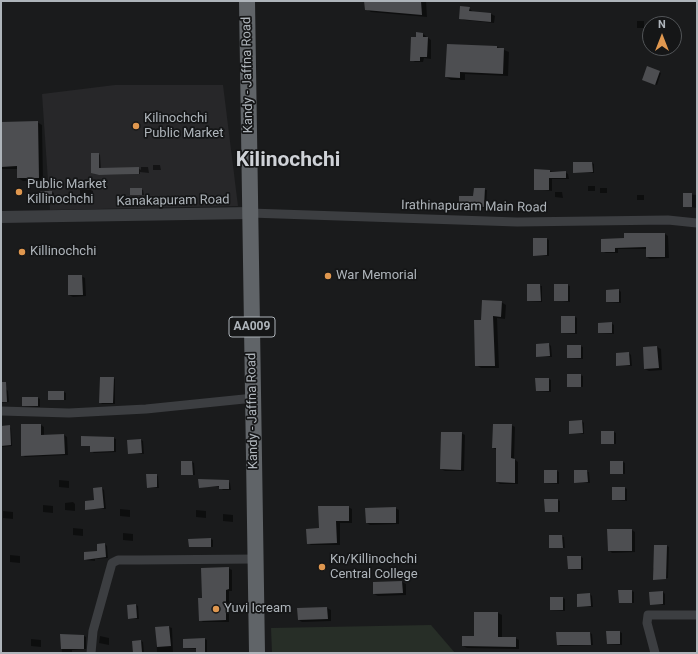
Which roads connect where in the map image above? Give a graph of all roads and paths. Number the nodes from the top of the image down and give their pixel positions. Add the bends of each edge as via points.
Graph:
1 (247, 1) edge
2 (250, 213) junction
3 (1, 218) edge
4 (697, 223) edge
5 (254, 398) junction
6 (1, 411) edge
7 (255, 559) junction
8 (697, 615) edge
9 (91, 653) edge
10 (257, 653) edge
11 (655, 653) edge

1 - 2 highway, Kandy - Jaffna Road / AA009
2 - 3 street, Kanakapuram Road
2 - 4 street, Irathinapuram Main Road via 517,222 668,220
2 - 5 highway, Kandy - Jaffna Road / AA009
5 - 6 street via 146,409 69,413
5 - 7 highway, Kandy - Jaffna Road / AA009
7 - 9 street via 118,560 112,563 93,631
7 - 10 highway, Kandy - Jaffna Road / AA009
8 - 11 street via 648,615 647,622

